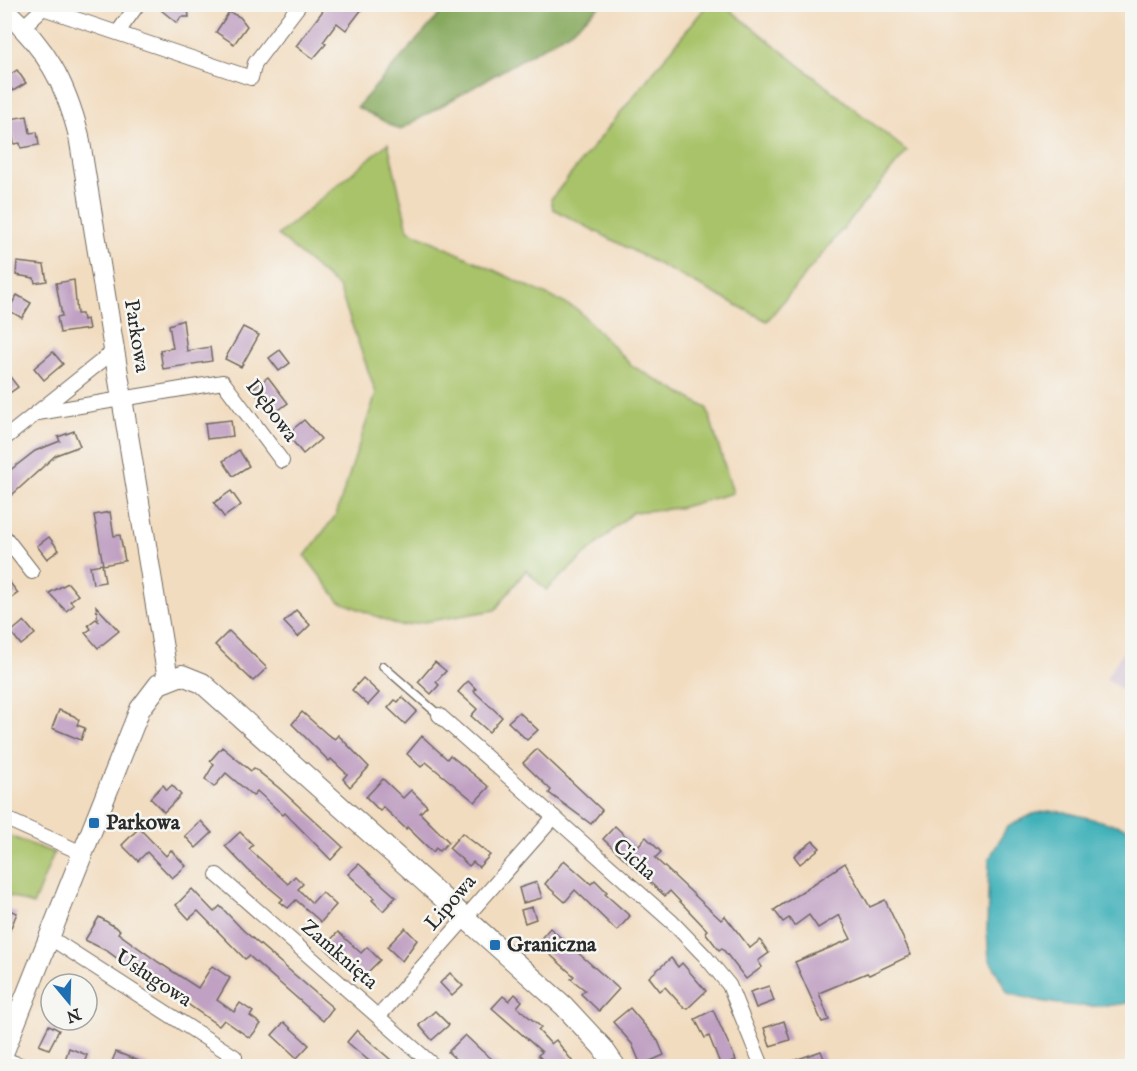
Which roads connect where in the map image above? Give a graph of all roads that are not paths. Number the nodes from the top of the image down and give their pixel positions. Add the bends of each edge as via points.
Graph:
1 (138, 4) edge
2 (300, 4) edge
3 (37, 6) edge
4 (4, 9) edge
5 (23, 27) junction
6 (118, 32) junction
7 (114, 351) junction
8 (122, 400) junction
9 (38, 413) junction
10 (4, 439) edge
11 (282, 461) dead end
12 (4, 536) edge
13 (32, 572) dead end
14 (383, 666) dead end
15 (168, 679) junction
16 (439, 715) joint
17 (554, 817) junction
18 (4, 818) edge
19 (82, 853) junction
20 (217, 875) dead end
21 (466, 918) junction
22 (49, 937) junction
23 (379, 1016) junction
24 (4, 1051) edge
25 (235, 1057) dead end
26 (4, 1059) edge
27 (23, 1066) edge
28 (434, 1066) edge
29 (615, 1066) edge
30 (762, 1066) edge

1 - 6 street
2 - 6 street via 255,63 250,78
3 - 5 street
3 - 6 street
4 - 5 street, Parkowa
5 - 7 street, Parkowa via 57,72 73,113
7 - 8 street, Parkowa
7 - 9 street
8 - 9 street
8 - 11 street, Dębowa via 223,382
8 - 15 street, Parkowa
9 - 10 street
12 - 13 street
14 - 16 lane
15 - 19 street via 140,709
15 - 21 street via 183,675 202,683
16 - 17 street, Cicha
17 - 21 street, Lipowa
17 - 30 street, Cicha via 704,954 729,985
18 - 19 street
19 - 22 street
20 - 23 street, Zamknięta
21 - 23 street, Lipowa
21 - 29 street via 564,1006
22 - 24 street
22 - 25 street, Usługowa
23 - 28 street, Zamknięta
26 - 27 street

